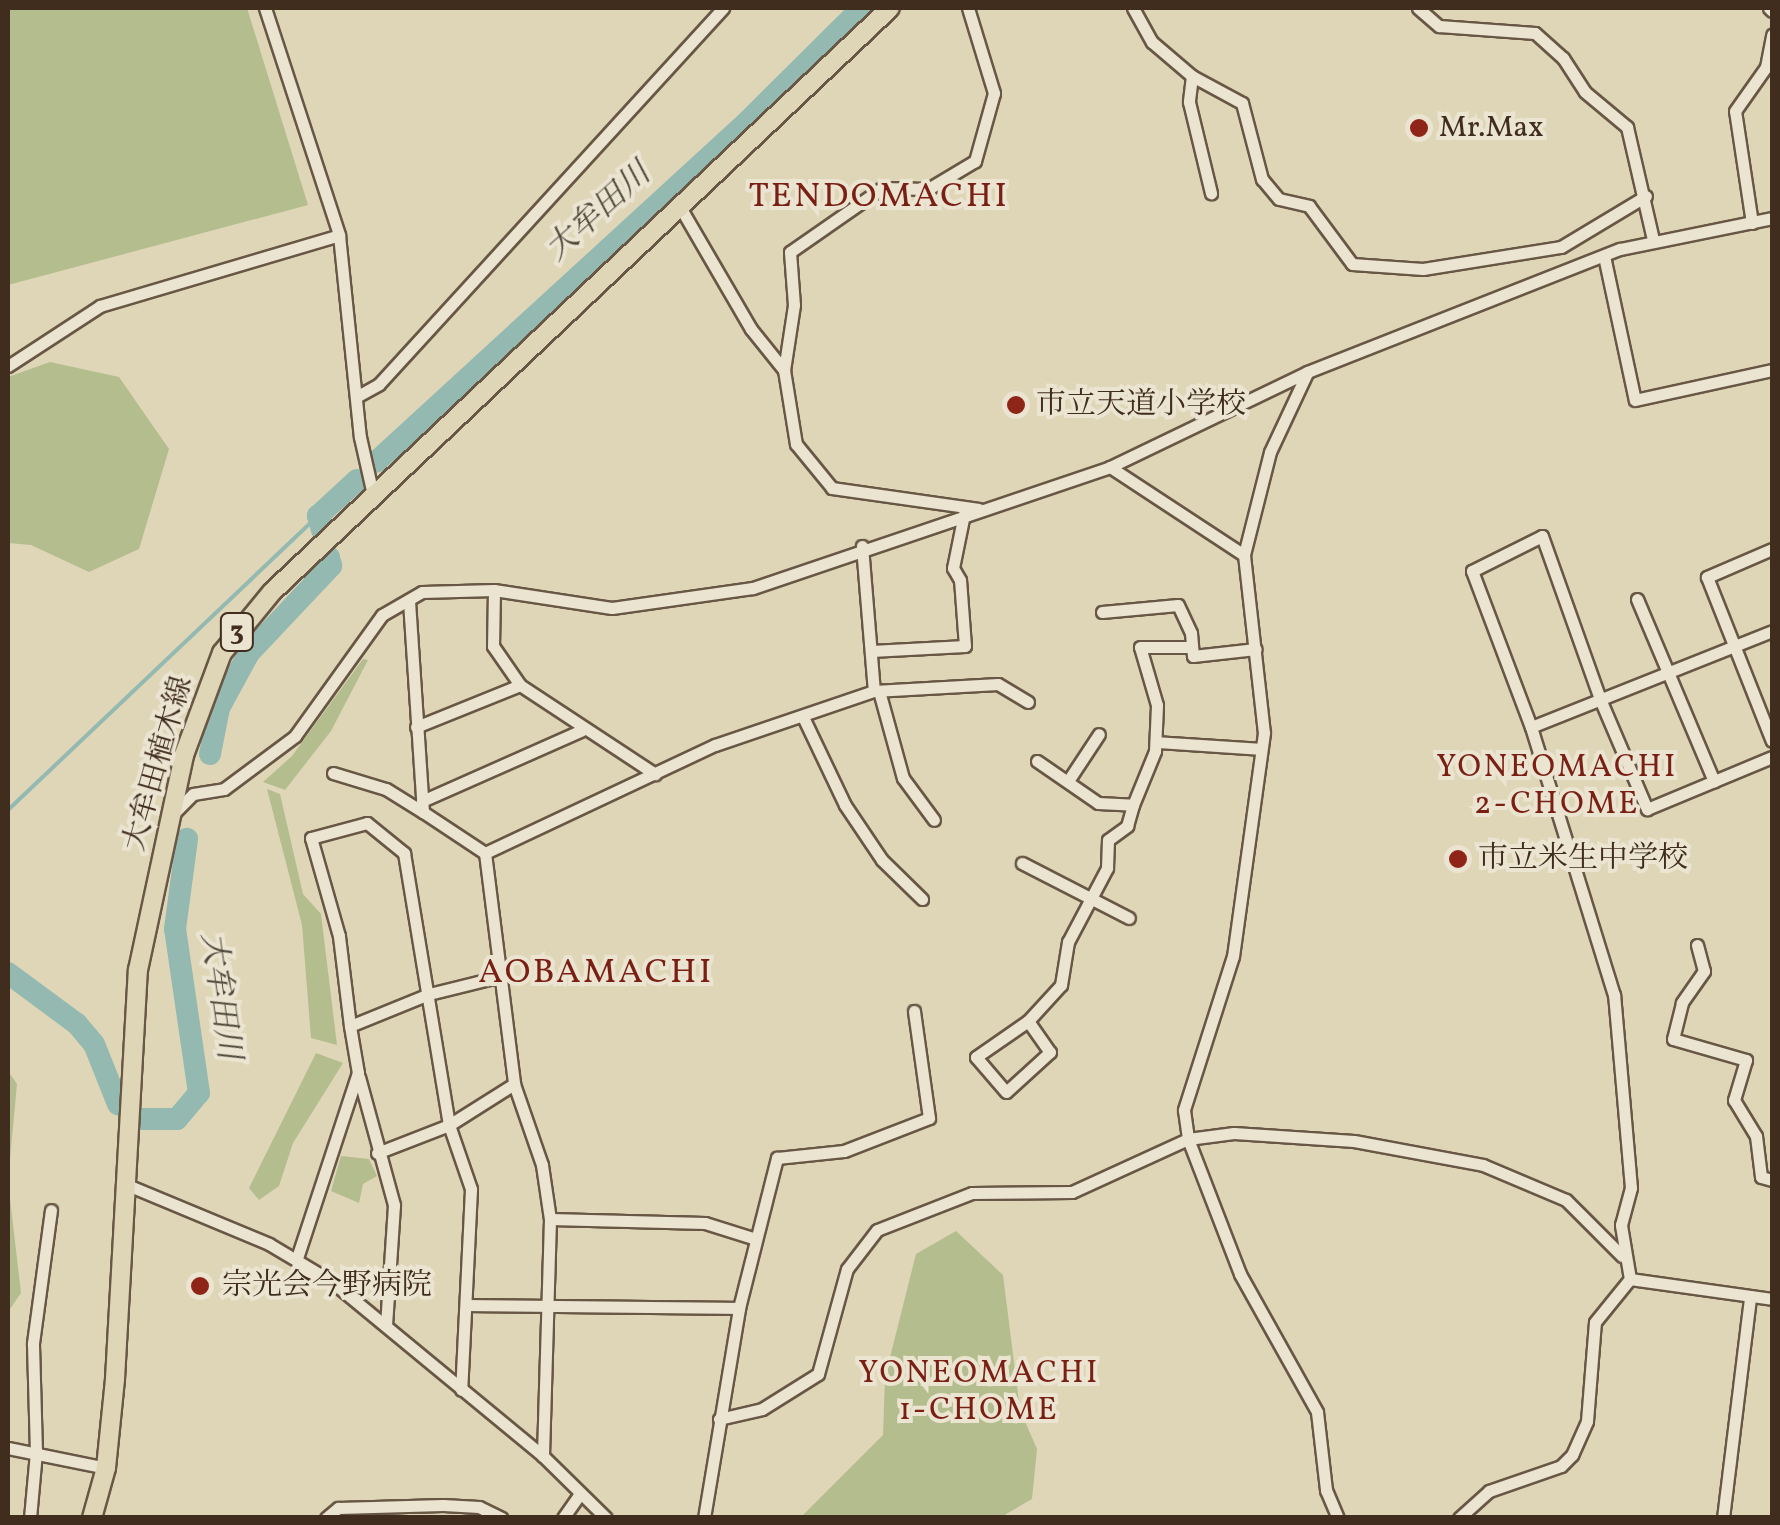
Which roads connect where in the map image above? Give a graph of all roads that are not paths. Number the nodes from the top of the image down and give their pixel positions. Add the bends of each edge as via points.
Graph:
1 (265, 8) edge
2 (722, 8) edge
3 (890, 8) edge
4 (968, 8) edge
5 (1133, 8) edge
6 (1418, 8) edge
7 (1772, 35) edge
8 (1192, 76) junction
9 (1211, 194) dead end
10 (1646, 196) junction
11 (680, 207) junction
12 (1772, 218) edge
13 (1752, 223) junction
14 (338, 235) junction
15 (1653, 240) junction
16 (1604, 256) junction
17 (8, 366) edge
18 (784, 370) junction
19 (1772, 370) edge
20 (1307, 372) junction
21 (356, 397) junction
22 (1110, 467) junction
23 (374, 499) junction
24 (980, 509) junction
25 (964, 514) junction
26 (862, 546) junction
27 (1772, 549) edge
28 (1244, 555) junction
29 (494, 590) junction
30 (1637, 599) dead end
31 (409, 600) junction
32 (1102, 612) dead end
33 (1772, 632) edge
34 (1191, 647) junction
35 (1735, 647) junction
36 (1256, 649) junction
37 (871, 651) junction
38 (1667, 673) junction
39 (520, 685) junction
40 (877, 691) junction
41 (1600, 699) junction
42 (1028, 702) dead end
43 (804, 719) junction
44 (1531, 727) junction
45 (416, 728) junction
46 (582, 730) junction
47 (1099, 734) dead end
48 (1156, 742) junction
49 (1772, 742) edge
50 (1261, 750) junction
51 (1772, 757) edge
52 (1037, 761) dead end
53 (333, 774) dead end
54 (655, 774) junction
55 (1068, 780) junction
56 (1714, 781) junction
57 (1133, 805) junction
58 (423, 807) junction
59 (170, 817) junction
60 (934, 820) dead end
61 (484, 853) junction
62 (1022, 863) dead end
63 (1092, 898) junction
64 (922, 900) dead end
65 (1129, 918) dead end
66 (1697, 945) dead end
67 (502, 976) junction
68 (429, 994) junction
69 (914, 1011) dead end
70 (1028, 1020) junction
71 (350, 1026) junction
72 (358, 1072) junction
73 (514, 1084) junction
74 (449, 1125) junction
75 (1188, 1139) junction
76 (377, 1153) junction
77 (1772, 1180) edge
78 (124, 1184) junction
79 (51, 1210) dead end
80 (550, 1219) junction
81 (753, 1238) junction
82 (1622, 1256) junction
83 (297, 1258) junction
84 (1630, 1279) junction
85 (1750, 1297) junction
86 (1772, 1299) edge
87 (549, 1303) junction
88 (469, 1304) junction
89 (738, 1308) junction
90 (386, 1324) junction
91 (461, 1390) junction
92 (719, 1419) junction
93 (8, 1448) edge
94 (36, 1452) junction
95 (543, 1456) junction
96 (106, 1468) junction
97 (580, 1494) junction
98 (373, 1512) edge
99 (30, 1518) edge
100 (92, 1518) edge
101 (326, 1518) edge
102 (502, 1518) edge
103 (563, 1518) edge
104 (606, 1518) edge
105 (704, 1518) edge
106 (1338, 1518) edge
107 (1459, 1518) edge
108 (1723, 1518) edge

1 - 14 street
2 - 21 street via 379,384
3 - 11 main road, 大牟田植木線 / 3
4 - 18 street via 994,93 975,161 928,188 882,188 790,252 794,306
5 - 8 street via 1152,42
6 - 10 street via 1439,26 1535,33 1563,58 1585,92 1627,127
7 - 13 street via 1766,67 1735,111
8 - 9 street via 1189,102
8 - 10 street via 1242,103 1262,179 1280,198 1309,206 1352,264 1440,268 1561,248
10 - 15 street
11 - 18 street via 751,329
11 - 23 main road, 大牟田植木線 / 3
12 - 13 street
13 - 15 street
14 - 17 street via 100,306
14 - 21 street
15 - 16 street
16 - 19 street via 1635,400
16 - 20 street
18 - 24 street via 796,444 832,488
20 - 22 street
20 - 28 street via 1270,452
21 - 23 street
22 - 24 street
22 - 28 street
23 - 59 main road, 大牟田植木線 / 3 via 272,592 222,652 184,754
24 - 25 street
25 - 26 street
25 - 37 street via 953,568 960,580 965,646
26 - 29 street via 753,588 660,606 568,606
26 - 37 street
27 - 35 street via 1707,577
28 - 36 street
29 - 31 street via 436,590
29 - 39 street via 494,646
30 - 38 street
31 - 45 street
31 - 59 street via 382,616 294,736 224,789 193,794
32 - 34 street via 1178,605
33 - 35 street
34 - 36 street via 1193,656
34 - 48 street via 1140,647 1157,705
35 - 38 street
35 - 49 street
36 - 50 street
37 - 40 street
38 - 41 street
38 - 56 street
39 - 45 street
39 - 46 street
40 - 42 street via 998,684
40 - 43 street
40 - 60 street via 903,778
41 - 44 street
41 - 44 street via 1542,536 1472,571
41 - 56 street via 1647,809
43 - 54 street via 714,745
43 - 64 street via 845,805 882,860
44 - 82 street via 1622,1036 1631,1188 1621,1225
45 - 58 street
46 - 54 street
46 - 58 street
47 - 55 street
48 - 50 street
48 - 57 street
50 - 75 street via 1233,956 1186,1090
51 - 56 street
52 - 55 street
53 - 58 street
54 - 61 street
55 - 57 street via 1098,802
57 - 63 street via 1127,826 1108,840 1107,868
58 - 61 street
59 - 78 main road, 大牟田植木線 / 3 via 138,970
61 - 67 street
62 - 63 street
63 - 65 street
63 - 70 street via 1068,942 1061,985
66 - 77 street via 1704,971 1682,1003 1673,1039 1746,1060 1734,1100 1756,1136 1761,1177
67 - 68 street
67 - 73 street
68 - 71 street
68 - 71 street via 404,853 367,823 311,838 340,936
68 - 74 street
69 - 81 street via 928,1118 844,1151 778,1158
70 - 70 street via 1050,1052 1006,1092 976,1057
71 - 72 street
72 - 76 street
72 - 83 street
73 - 74 street
73 - 80 street via 542,1164
74 - 76 street
74 - 88 street via 473,1204
75 - 82 street via 1234,1133 1354,1141 1483,1164 1566,1200
75 - 92 street via 1072,1192 972,1193 878,1230 846,1269 818,1374 762,1409
75 - 106 street via 1240,1274 1318,1412 1326,1490
76 - 90 street via 394,1205
78 - 83 street
78 - 96 main road, 大牟田植木線 / 3
79 - 94 street via 33,1343
80 - 81 street via 705,1223
80 - 87 street
81 - 89 street
82 - 84 street
83 - 90 street
84 - 85 street
84 - 107 street via 1595,1322 1587,1420 1572,1455 1560,1466 1489,1491
85 - 86 street
85 - 108 street
87 - 88 street
87 - 89 street
87 - 95 street
88 - 91 street
89 - 92 street
90 - 91 street
91 - 95 street
92 - 105 street
93 - 94 street
94 - 96 street
94 - 99 street
95 - 97 street
96 - 100 main road, 大牟田植木線 / 3
97 - 103 street
97 - 104 street
98 - 101 street via 338,1508
98 - 102 street via 479,1507

